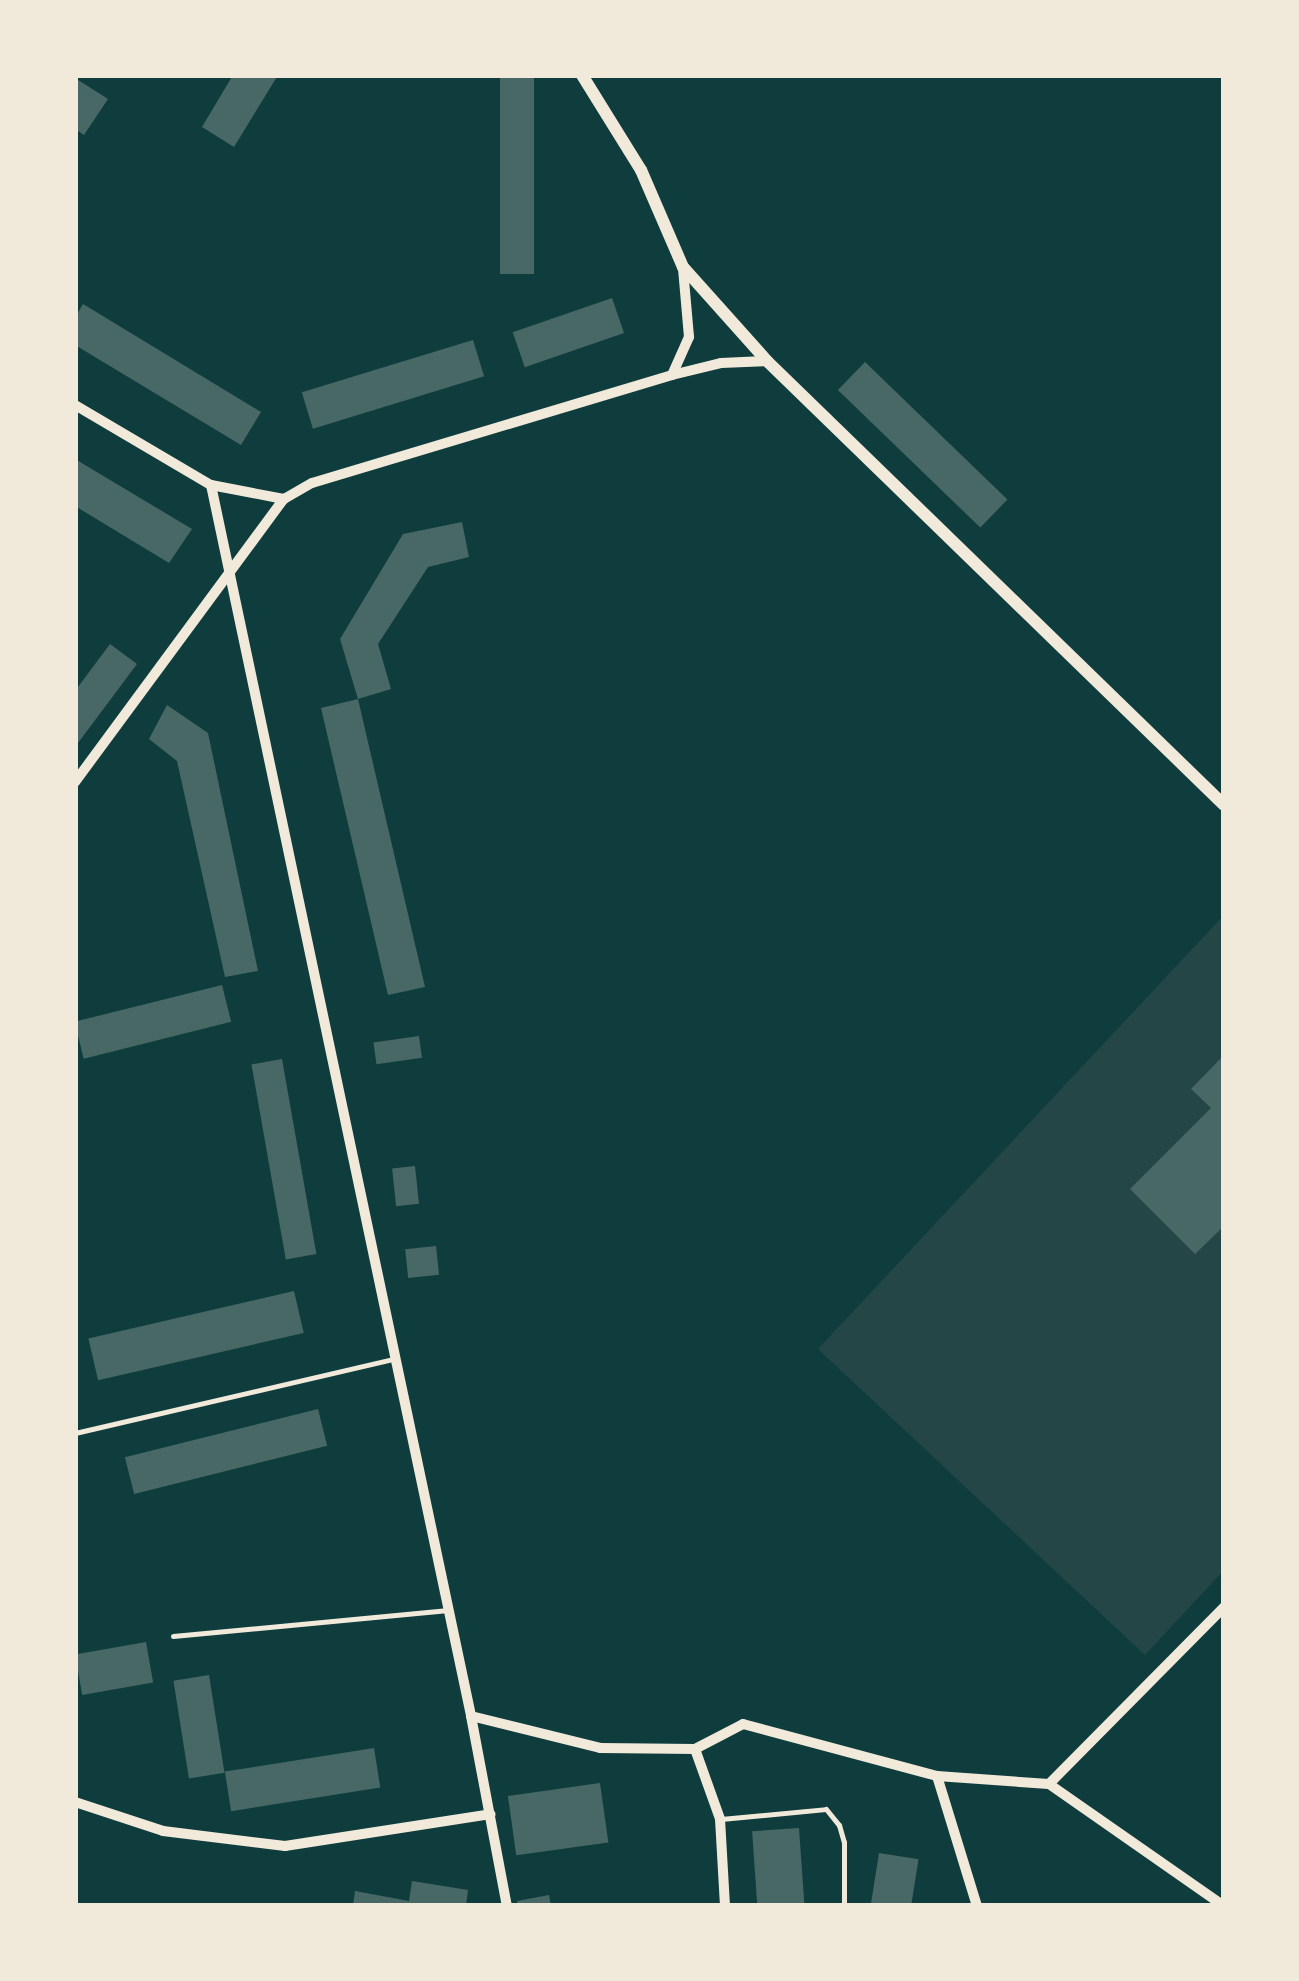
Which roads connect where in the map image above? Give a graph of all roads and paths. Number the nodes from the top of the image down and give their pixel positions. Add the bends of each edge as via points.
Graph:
1 (582, 75) edge
2 (683, 267) junction
3 (767, 361) junction
4 (672, 375) junction
5 (75, 405) edge
6 (211, 485) junction
7 (284, 499) junction
8 (230, 574) junction
9 (75, 782) edge
10 (1224, 805) edge
11 (396, 1359) junction
12 (75, 1433) edge
13 (1224, 1607) edge
14 (449, 1610) junction
15 (174, 1636) dead end
16 (471, 1716) junction
17 (695, 1749) junction
18 (937, 1776) junction
19 (1049, 1784) junction
20 (75, 1802) edge
21 (491, 1814) junction
22 (720, 1819) junction
23 (507, 1906) edge
24 (726, 1906) edge
25 (844, 1906) edge
26 (977, 1906) edge
27 (1224, 1906) edge

1 - 2 street via 641,170
2 - 3 street
2 - 4 street via 688,336
3 - 4 street
3 - 10 street
4 - 7 street via 312,484
5 - 6 street
6 - 7 street
6 - 8 street
7 - 8 street
8 - 9 street
8 - 11 street
11 - 12 lane
11 - 14 street
13 - 19 street
14 - 15 lane
14 - 16 street
16 - 17 street via 600,1748
16 - 21 street
17 - 18 street via 743,1724
17 - 22 street
18 - 19 street
18 - 26 street
19 - 27 street
20 - 21 street via 163,1831 285,1846
21 - 23 street
22 - 24 street
22 - 25 lane via 826,1810 844,1842

